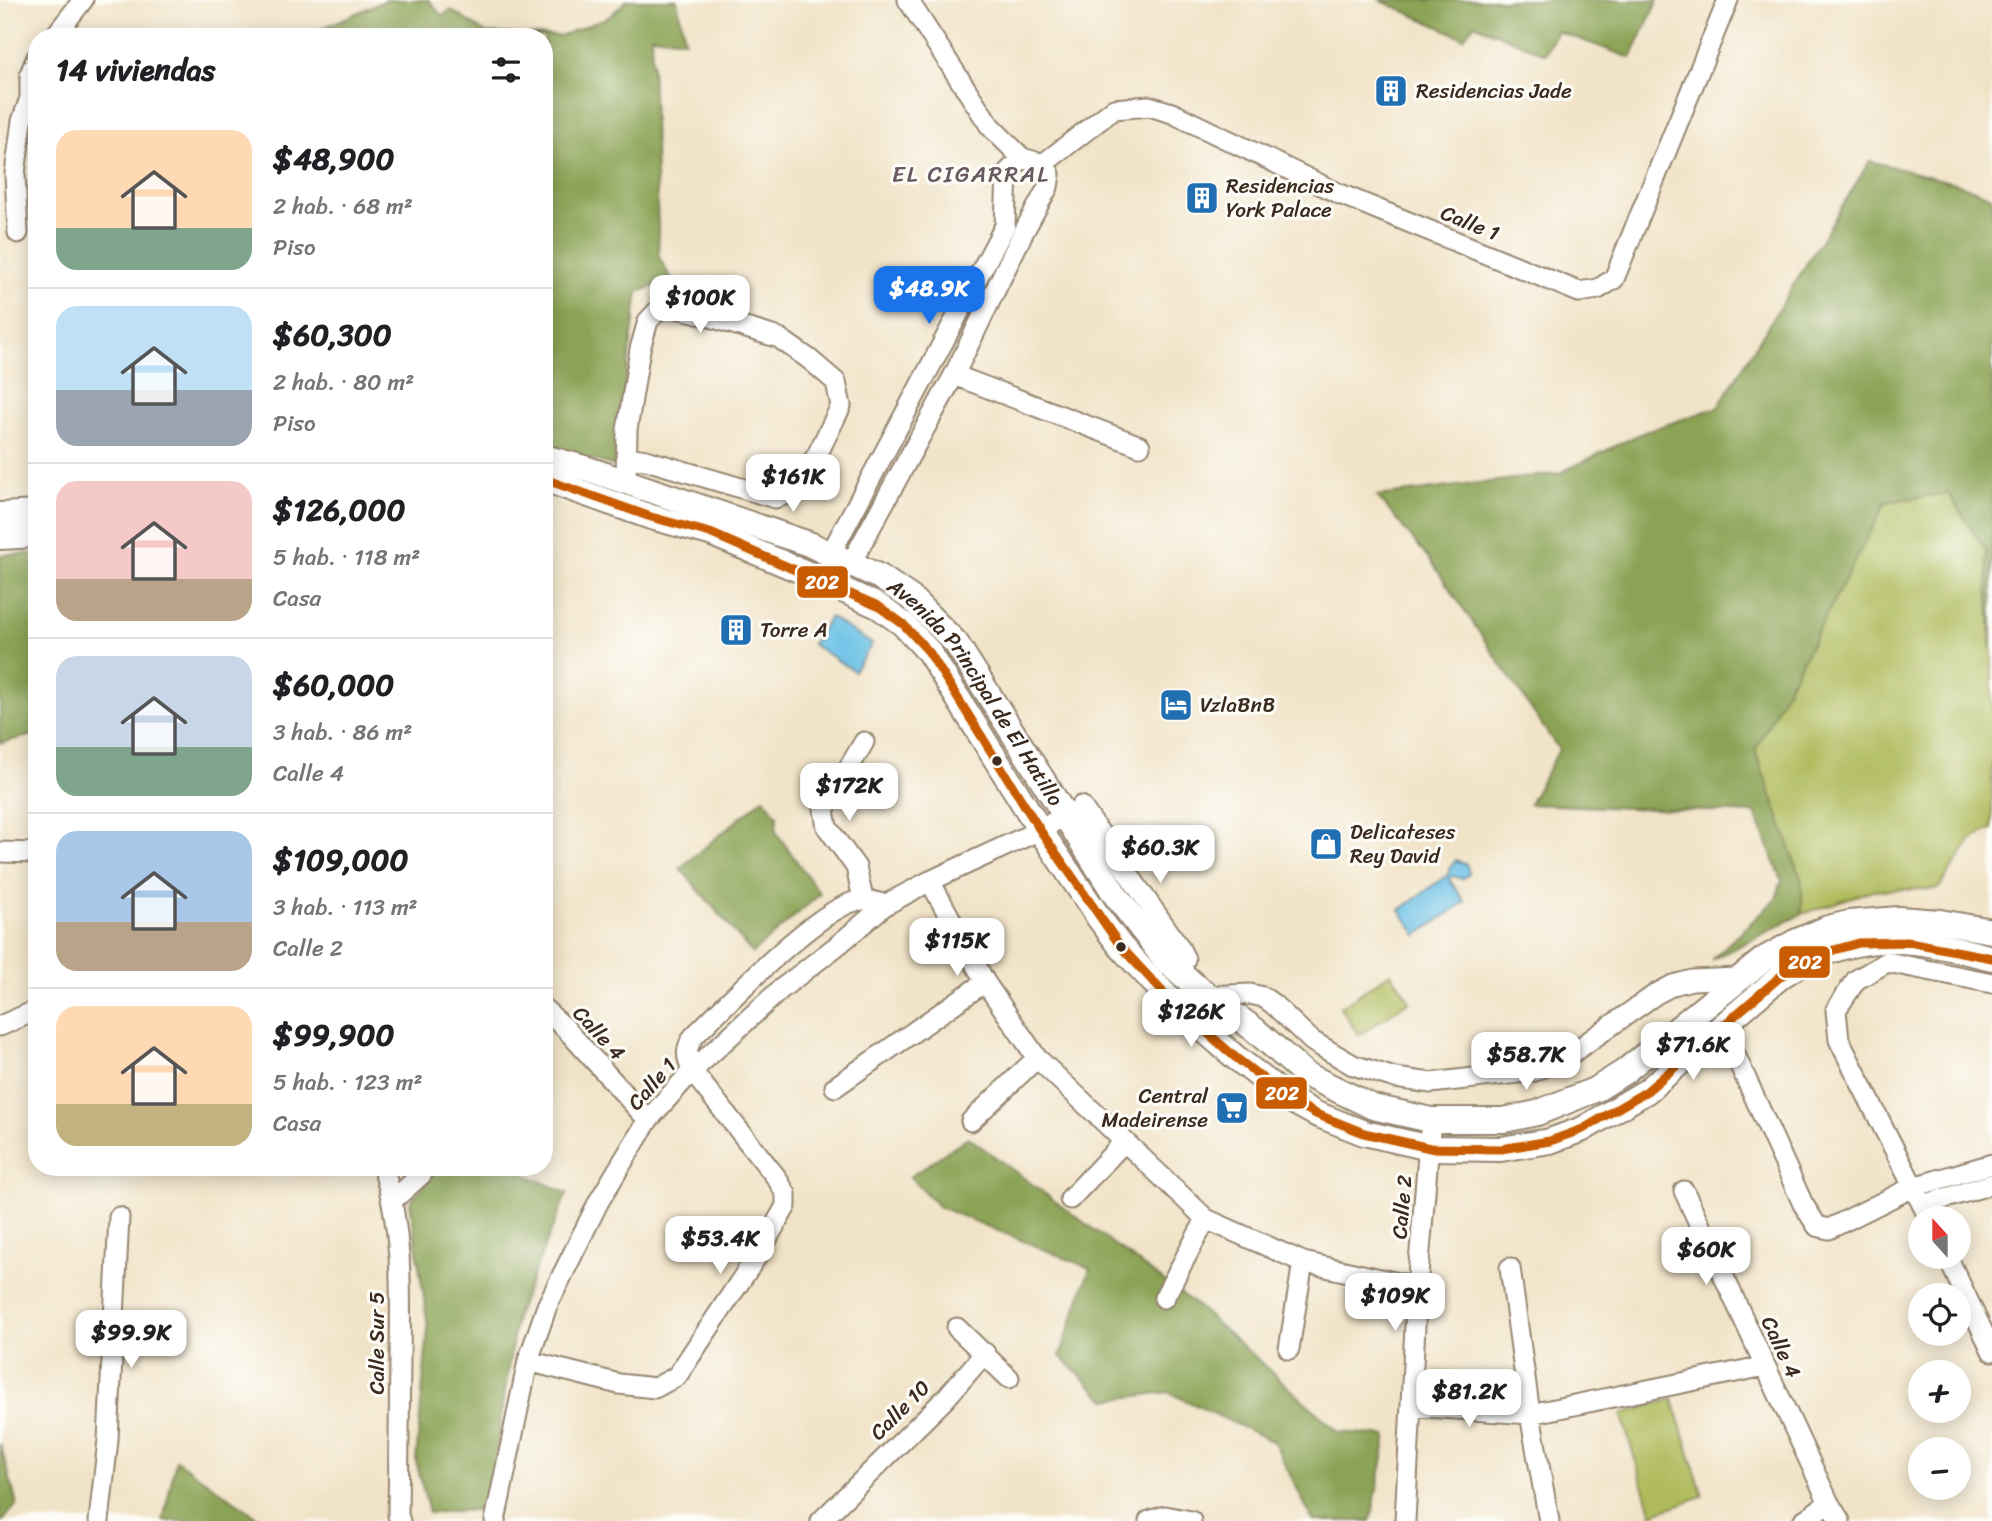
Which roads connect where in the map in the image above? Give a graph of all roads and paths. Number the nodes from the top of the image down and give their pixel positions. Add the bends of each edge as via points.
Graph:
1 (83, 0) edge
2 (908, 0) edge
3 (1728, 0) edge
4 (61, 28) edge
5 (28, 104) edge
6 (1023, 158) junction
7 (1043, 163) junction
8 (1014, 229) junction
9 (18, 233) dead end
10 (954, 375) junction
11 (1140, 446) dead end
12 (627, 457) junction
13 (553, 460) edge
14 (553, 482) edge
15 (626, 482) junction
16 (28, 513) edge
17 (0, 515) edge
18 (28, 535) edge
19 (0, 537) edge
20 (841, 558) junction
21 (829, 584) junction
22 (864, 742) dead end
23 (1073, 811) junction
24 (1040, 830) junction
25 (0, 852) edge
26 (28, 853) edge
27 (930, 881) junction
28 (863, 900) junction
29 (885, 905) junction
30 (1992, 931) edge
31 (1992, 958) edge
32 (1737, 978) junction
33 (985, 982) junction
34 (1992, 983) edge
35 (1208, 996) junction
36 (28, 1014) edge
37 (553, 1017) edge
38 (0, 1026) edge
39 (1722, 1026) junction
40 (1037, 1058) junction
41 (692, 1071) junction
42 (835, 1087) dead end
43 (648, 1120) junction
44 (971, 1121) dead end
45 (1431, 1121) junction
46 (1123, 1143) junction
47 (1430, 1148) junction
48 (1992, 1164) edge
49 (385, 1176) edge
50 (420, 1176) edge
51 (1992, 1185) edge
52 (1913, 1187) junction
53 (1684, 1191) dead end
54 (1070, 1199) dead end
55 (392, 1201) junction
56 (1923, 1206) edge
57 (1939, 1206) edge
58 (119, 1217) dead end
59 (1206, 1219) junction
60 (1303, 1262) junction
61 (1510, 1268) dead end
62 (1953, 1269) edge
63 (1417, 1287) junction
64 (1164, 1298) dead end
65 (957, 1328) dead end
66 (1289, 1349) dead end
67 (1992, 1351) edge
68 (985, 1353) junction
69 (528, 1361) junction
70 (1765, 1366) junction
71 (1009, 1378) dead end
72 (1411, 1406) junction
73 (1530, 1414) junction
74 (1829, 1503) junction
75 (99, 1521) edge
76 (400, 1521) edge
77 (495, 1521) edge
78 (821, 1521) edge
79 (1149, 1521) edge
80 (1191, 1521) edge
81 (1405, 1521) edge
82 (1549, 1521) edge
83 (1803, 1521) edge
84 (1840, 1521) edge

1 - 4 street
2 - 6 street via 990,126
3 - 7 street, Calle 1 via 1614,279 1598,289 1579,292 1566,287 1340,194 1149,106 1114,109
5 - 9 street via 15,174
6 - 7 street
6 - 8 street via 1007,173
7 - 8 street via 1050,174 1048,187
8 - 10 street
8 - 20 street
10 - 11 street
10 - 20 street
12 - 12 street via 775,498 790,494 817,455 841,406 836,382 779,338 663,305 648,321 640,349
12 - 15 street
13 - 15 main road, Avenida Principal de El Hatillo
14 - 21 main road, Avenida Principal de El Hatillo via 710,533
15 - 20 main road, Avenida Principal de El Hatillo
16 - 17 main road
18 - 19 main road
20 - 21 street
20 - 23 main road, Avenida Principal de El Hatillo via 911,598 956,643
21 - 24 main road, Avenida Principal de El Hatillo via 877,606 929,652
22 - 28 street via 824,810 827,827 856,867
23 - 24 street, Calle 1
23 - 35 main road, Avenida Principal de El Hatillo via 1142,932
24 - 27 street, Calle 1
24 - 47 main road, Avenida Principal de El Hatillo via 1121,947 1173,1003 1235,1057 1316,1114 1364,1133
25 - 26 street
27 - 29 street, Calle 1
27 - 33 street
28 - 29 street
28 - 41 street via 830,914 795,940 694,1036 686,1057
29 - 41 street, Calle 1 via 780,989
30 - 32 main road, Avenida Principal de El Hatillo via 1899,919 1849,923 1795,942
31 - 39 main road, Avenida Principal de El Hatillo via 1944,945 1861,941 1803,961
32 - 35 street via 1673,985 1565,1058 1535,1071 1431,1083 1353,1065 1312,1041 1263,997
32 - 45 main road, Avenida Principal de El Hatillo via 1597,1089 1504,1121
33 - 40 street
33 - 42 street
34 - 52 street via 1887,962 1856,980 1836,1010 1839,1040
35 - 45 main road, Avenida Principal de El Hatillo via 1305,1073 1373,1107
36 - 38 street
37 - 43 street, Calle 4
39 - 47 main road, Avenida Principal de El Hatillo via 1647,1091 1583,1129 1525,1147
39 - 52 street via 1817,1226 1829,1229
40 - 44 street
40 - 46 street
41 - 43 street, Calle 1
41 - 69 street via 786,1194 786,1206 760,1253 677,1376 655,1388 619,1384
43 - 69 street, Calle 1 via 558,1282
45 - 47 street, Calle 2
46 - 54 street
46 - 59 street
47 - 63 street, Calle 2
48 - 52 street
49 - 55 street, Calle Sur 5
50 - 55 street
51 - 57 street
52 - 56 street
53 - 70 street, Calle 4
55 - 76 street, Calle Sur 5 via 401,1300
58 - 75 street via 108,1440
59 - 60 street
59 - 64 street
60 - 63 street
60 - 66 street
61 - 73 street
62 - 67 street
63 - 72 street, Calle 2
65 - 68 street
68 - 71 street
68 - 78 street, Calle 10 via 945,1399
69 - 77 street, Calle 1
70 - 73 street
70 - 74 street, Calle 4
72 - 73 street
72 - 81 street, Calle 2
73 - 82 street
74 - 83 street
74 - 84 street, Calle 4
79 - 80 street via 1165,1516

